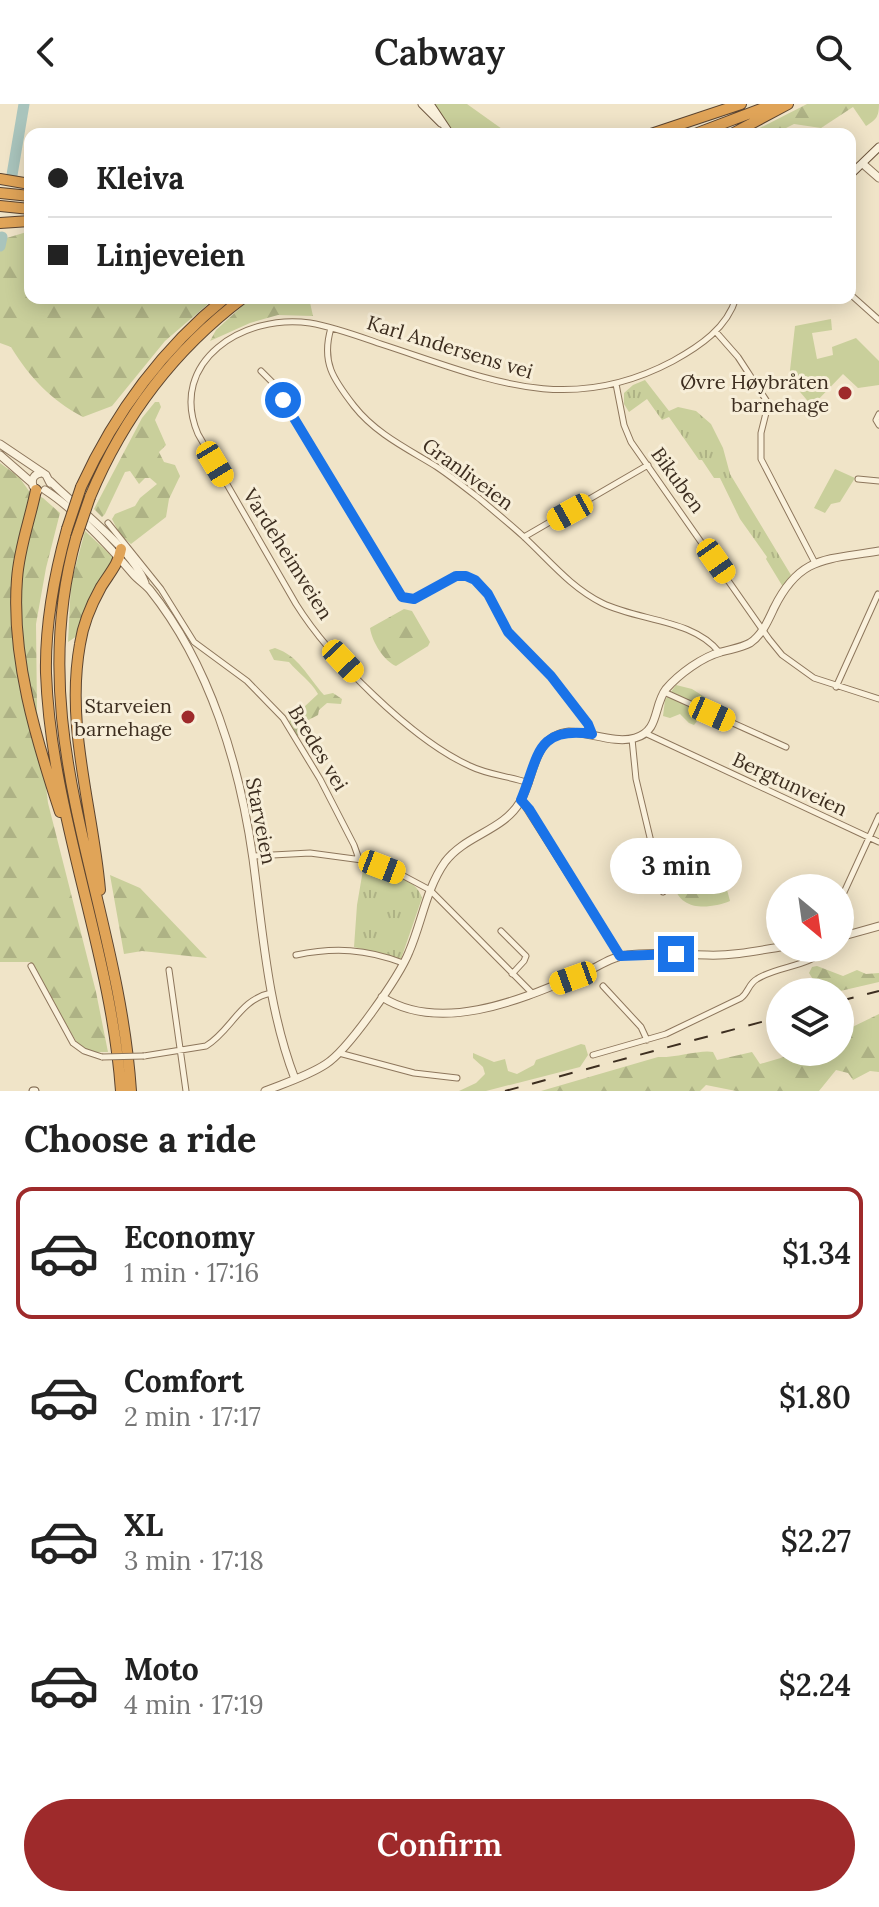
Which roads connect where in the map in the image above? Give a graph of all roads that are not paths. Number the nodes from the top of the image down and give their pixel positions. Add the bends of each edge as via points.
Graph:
1 (422, 104) edge
2 (430, 104) edge
3 (741, 104) edge
4 (774, 104) edge
5 (788, 104) edge
6 (445, 128) edge
7 (446, 128) edge
8 (669, 128) edge
9 (711, 128) edge
10 (743, 128) edge
11 (879, 147) edge
12 (863, 164) junction
13 (856, 170) edge
14 (879, 178) edge
15 (0, 179) edge
16 (24, 183) edge
17 (0, 193) edge
18 (24, 195) edge
19 (0, 206) edge
20 (24, 208) edge
21 (24, 221) edge
22 (0, 223) edge
23 (856, 299) edge
24 (218, 304) edge
25 (236, 304) edge
26 (734, 304) edge
27 (879, 320) edge
28 (331, 328) junction
29 (716, 332) junction
30 (261, 371) dead end
31 (616, 384) junction
32 (879, 414) edge
33 (879, 425) edge
34 (195, 428) joint
35 (0, 444) edge
36 (0, 455) edge
37 (648, 465) junction
38 (41, 473) junction
39 (858, 479) dead end
40 (50, 481) junction
41 (879, 481) edge
42 (38, 488) junction
43 (108, 523) dead end
44 (524, 537) junction
45 (879, 551) edge
46 (120, 554) junction
47 (815, 563) junction
48 (878, 594) edge
49 (763, 630) junction
50 (719, 652) junction
51 (836, 687) junction
52 (664, 692) junction
53 (879, 699) edge
54 (645, 733) junction
55 (592, 734) junction
56 (632, 739) junction
57 (786, 747) dead end
58 (529, 783) junction
59 (521, 800) junction
60 (879, 816) edge
61 (869, 838) junction
62 (879, 842) edge
63 (253, 856) junction
64 (373, 864) dead end
65 (78, 866) junction
66 (852, 874) edge
67 (430, 890) junction
68 (663, 892) dead end
69 (879, 926) edge
70 (103, 928) junction
71 (501, 931) dead end
72 (854, 933) edge
73 (766, 949) edge
74 (296, 955) dead end
75 (620, 956) junction
76 (805, 962) edge
77 (404, 963) junction
78 (31, 966) dead end
79 (169, 970) dead end
80 (512, 974) junction
81 (603, 986) dead end
82 (271, 993) junction
83 (532, 993) junction
84 (382, 997) junction
85 (647, 1040) junction
86 (180, 1052) junction
87 (339, 1053) junction
88 (593, 1055) dead end
89 (457, 1078) dead end
90 (295, 1079) junction
91 (121, 1091) edge
92 (131, 1091) edge
93 (186, 1091) edge
94 (265, 1091) edge

1 - 6 street
2 - 7 street
3 - 8 highway
4 - 9 highway
5 - 10 highway
11 - 12 street
12 - 13 street
12 - 14 street
15 - 16 highway
17 - 18 highway
19 - 20 highway
21 - 22 highway
23 - 27 street
24 - 65 highway, bridge via 137,388 104,440 67,529 50,603 46,670 52,742
25 - 70 highway, bridge via 192,342 147,393 114,446 76,538 60,615 58,695 72,789
26 - 29 street, Karl Andersens vei
28 - 31 street, Karl Andersens vei via 520,387 568,391
28 - 34 street, Karl Andersens vei via 269,324 217,348 203,361 192,384
28 - 44 street, Granliveien via 327,360 356,409 387,438 447,474
29 - 31 street, Karl Andersens vei via 653,372
29 - 47 street via 766,400 761,459
30 - 55 street via 274,384 402,597 414,599 456,576 475,580 508,632 551,676
31 - 37 street, Bikuben via 624,425
32 - 33 street
34 - 58 street, Vardeheimveien via 301,612 364,683 396,716 446,753 475,769
35 - 38 street, Starveien
36 - 42 street, Starveien
37 - 44 street
37 - 49 street, Bikuben
38 - 40 street, Starveien
38 - 42 street via 35,475
39 - 41 street
40 - 42 street
40 - 46 street, Starveien
42 - 46 street, Starveien
42 - 65 highway via 18,565 17,627 35,725
43 - 63 street, Bredes vei via 199,647 247,681 283,718 360,860 310,853
44 - 50 street, Granliveien via 566,580 599,602 680,627
45 - 47 street
46 - 63 street, Starveien via 175,627 215,708 234,765
46 - 70 highway via 86,620 76,674 76,721
47 - 49 street via 790,582
48 - 51 street
49 - 50 street via 749,644
49 - 51 street, Bikuben via 782,655
50 - 52 street
51 - 53 street, Bikuben
52 - 54 street
52 - 57 street
54 - 56 street
54 - 61 street, Bergtunveien
55 - 56 street
55 - 58 street via 564,732 550,738 537,756
56 - 68 street via 636,779
58 - 59 street
59 - 67 street via 505,819 456,849
59 - 75 street
60 - 61 street
61 - 62 street, Bergtunveien
61 - 66 street
63 - 82 street, Starveien
64 - 67 street
65 - 91 highway via 109,1002
67 - 77 street
67 - 80 street
69 - 72 street
70 - 92 highway
71 - 80 street via 526,956
73 - 75 street via 711,956
74 - 77 street via 345,949
75 - 83 street
76 - 85 street via 759,977 735,1002
77 - 84 street
78 - 86 street, bridge via 73,1043 84,1051 102,1057
79 - 86 street
80 - 83 street
81 - 85 street
82 - 86 street via 250,1001 210,1044
82 - 90 street, Starveien
83 - 84 street via 490,1007 451,1012 403,1007
84 - 87 street
85 - 88 street
86 - 93 street
87 - 89 street via 414,1073
87 - 90 street
90 - 94 street

